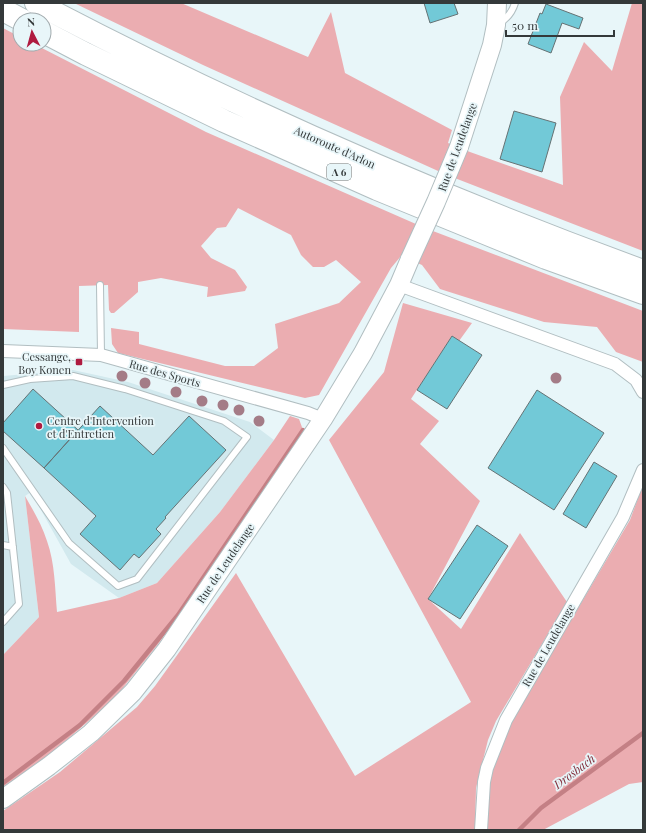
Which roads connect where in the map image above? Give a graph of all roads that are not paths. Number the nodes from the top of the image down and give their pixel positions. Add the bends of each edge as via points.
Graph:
1 (36, 3) edge
2 (497, 3) edge
3 (515, 3) edge
4 (3, 10) edge
5 (12, 15) edge
6 (496, 25) junction
7 (52, 36) edge
8 (643, 271) edge
9 (100, 285) dead end
10 (399, 285) junction
11 (643, 293) edge
12 (3, 351) edge
13 (101, 355) junction
14 (3, 385) edge
15 (643, 392) edge
16 (323, 419) junction
17 (3, 448) edge
18 (643, 470) edge
19 (3, 487) edge
20 (3, 545) edge
21 (13, 547) junction
22 (3, 622) edge
23 (3, 799) edge
24 (481, 830) edge

1 - 8 highway, Autoroute d'Arlon / A 6 via 100,37 379,167 555,239
2 - 6 main road, Rue de Leudelange
3 - 6 lane via 505,20
4 - 5 highway
6 - 10 main road, Rue de Leudelange, bridge via 459,147
7 - 11 highway, Autoroute d'Arlon / A 6 via 224,121 377,189 546,258
9 - 13 lane
10 - 15 street via 615,364 636,380
10 - 16 main road, Rue de Leudelange via 363,353
12 - 13 street, Rue des Sports
13 - 16 street, Rue des Sports
14 - 17 lane via 30,379 73,376 125,389 224,420 247,437 137,579 118,586 69,543
16 - 23 main road, Rue de Leudelange via 167,649 133,692 91,733
18 - 24 street, Rue de Leudelange via 623,517 506,720 487,768
19 - 21 lane via 7,493
20 - 21 lane
21 - 22 lane via 19,604

